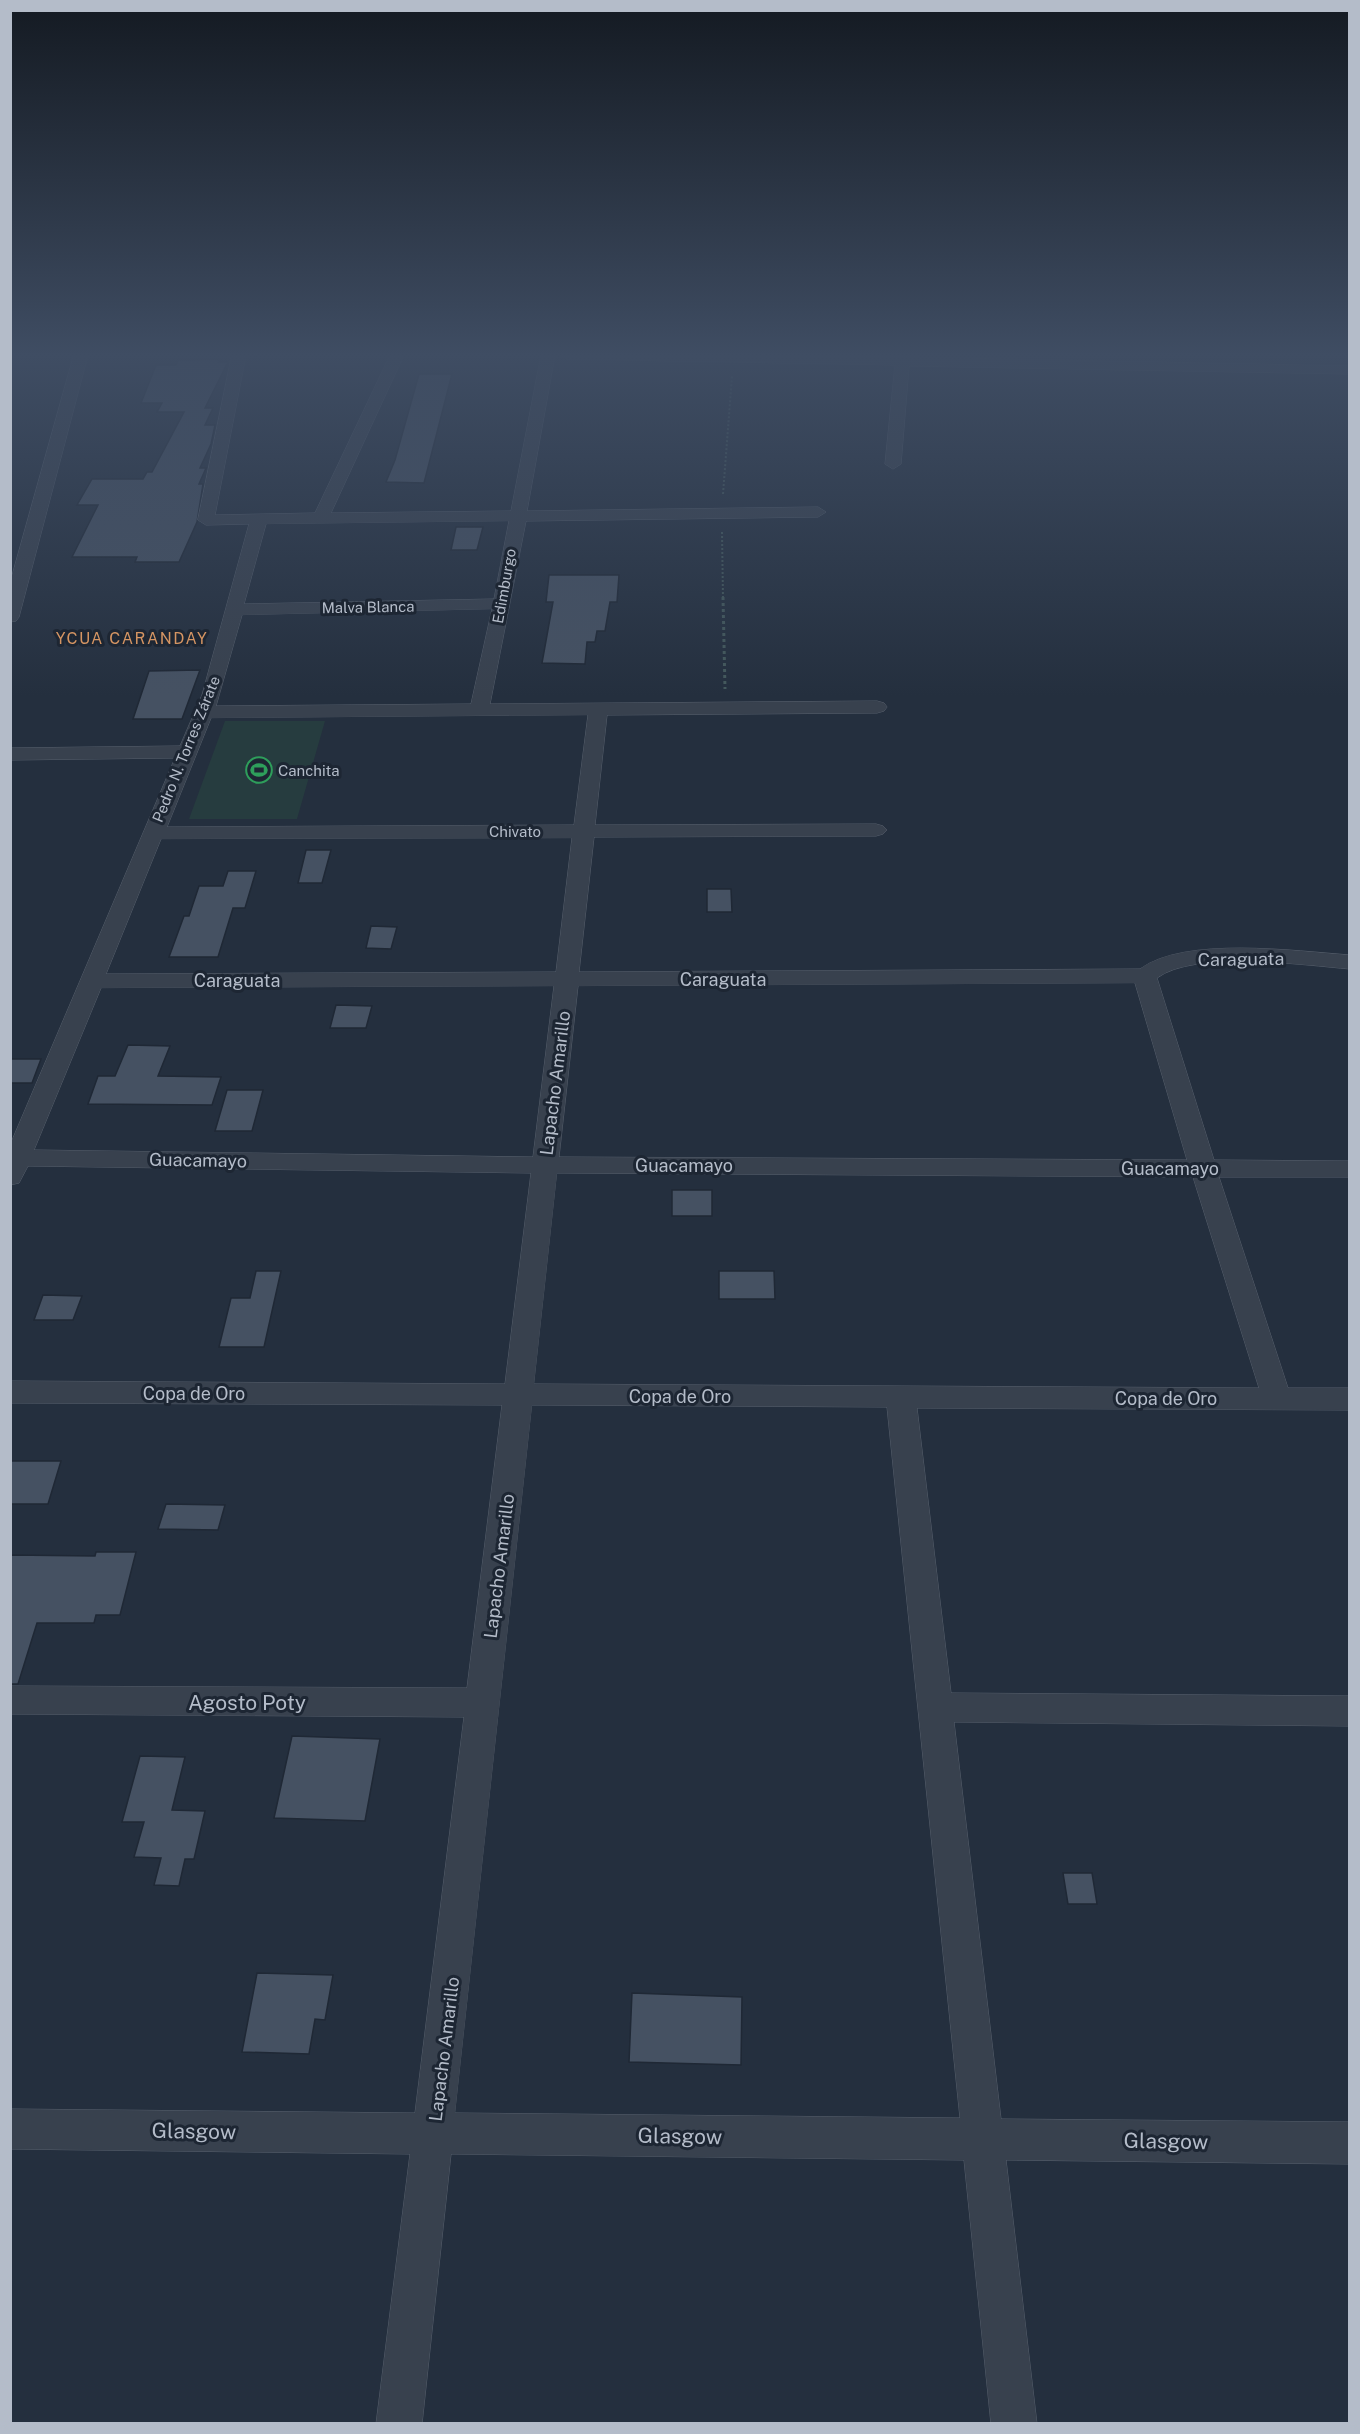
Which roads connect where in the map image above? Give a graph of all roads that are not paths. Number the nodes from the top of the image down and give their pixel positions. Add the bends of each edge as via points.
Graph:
1 (50, 469) edge
2 (216, 469) edge
3 (344, 469) edge
4 (526, 469) edge
5 (818, 512) dead end
6 (517, 515) junction
7 (321, 518) junction
8 (259, 519) junction
9 (502, 604) junction
10 (235, 610) junction
11 (10, 616) edge
12 (877, 706) dead end
13 (598, 709) junction
14 (479, 710) junction
15 (203, 712) junction
16 (186, 752) junction
17 (10, 754) edge
18 (584, 830) junction
19 (876, 830) dead end
20 (153, 833) junction
21 (1350, 962) edge
22 (1145, 976) junction
23 (567, 980) junction
24 (92, 981) junction
25 (545, 1165) junction
26 (14, 1167) edge
27 (1203, 1168) junction
28 (1350, 1169) edge
29 (10, 1392) edge
30 (519, 1395) junction
31 (901, 1397) junction
32 (1277, 1399) junction
33 (1350, 1399) edge
34 (10, 1700) edge
35 (483, 1703) junction
36 (935, 1707) junction
37 (1350, 1711) edge
38 (10, 2129) edge
39 (434, 2133) junction
40 (983, 2139) junction
41 (1350, 2142) edge
42 (399, 2424) edge
43 (1014, 2424) edge

1 - 11 street
2 - 8 street via 206,520
3 - 7 street
4 - 6 street, Edimburgo
5 - 6 street
6 - 7 street
6 - 9 street, Edimburgo
7 - 8 street
8 - 10 street, Pedro N. Torres Zárate
9 - 10 street, Malva Blanca
9 - 14 street, Edimburgo
10 - 15 street, Pedro N. Torres Zárate
12 - 13 street
13 - 14 street
13 - 18 street, Lapacho Amarillo
14 - 15 street
15 - 16 street, Pedro N. Torres Zárate
16 - 17 street
16 - 20 street, Pedro N. Torres Zárate
18 - 19 street, Chivato
18 - 20 street, Chivato
18 - 23 street, Lapacho Amarillo
20 - 24 street, Pedro N. Torres Zárate
21 - 22 street, Caraguata via 1199,957 1159,966
22 - 23 street, Caraguata
22 - 27 street
23 - 24 street, Caraguata
23 - 25 street, Lapacho Amarillo
24 - 26 street, Pedro N. Torres Zárate
25 - 26 street, Guacamayo
25 - 27 street, Guacamayo
25 - 30 street, Lapacho Amarillo
27 - 28 street, Guacamayo
27 - 32 street
29 - 30 street, Copa de Oro
30 - 31 street, Copa de Oro
30 - 35 street, Lapacho Amarillo
31 - 32 street, Copa de Oro
31 - 36 street
32 - 33 street, Copa de Oro
34 - 35 street, Agosto Poty
35 - 39 street, Lapacho Amarillo
36 - 37 street
36 - 40 street
38 - 39 street, Glasgow
39 - 40 street, Glasgow
39 - 42 street, Lapacho Amarillo
40 - 41 street, Glasgow
40 - 43 street

